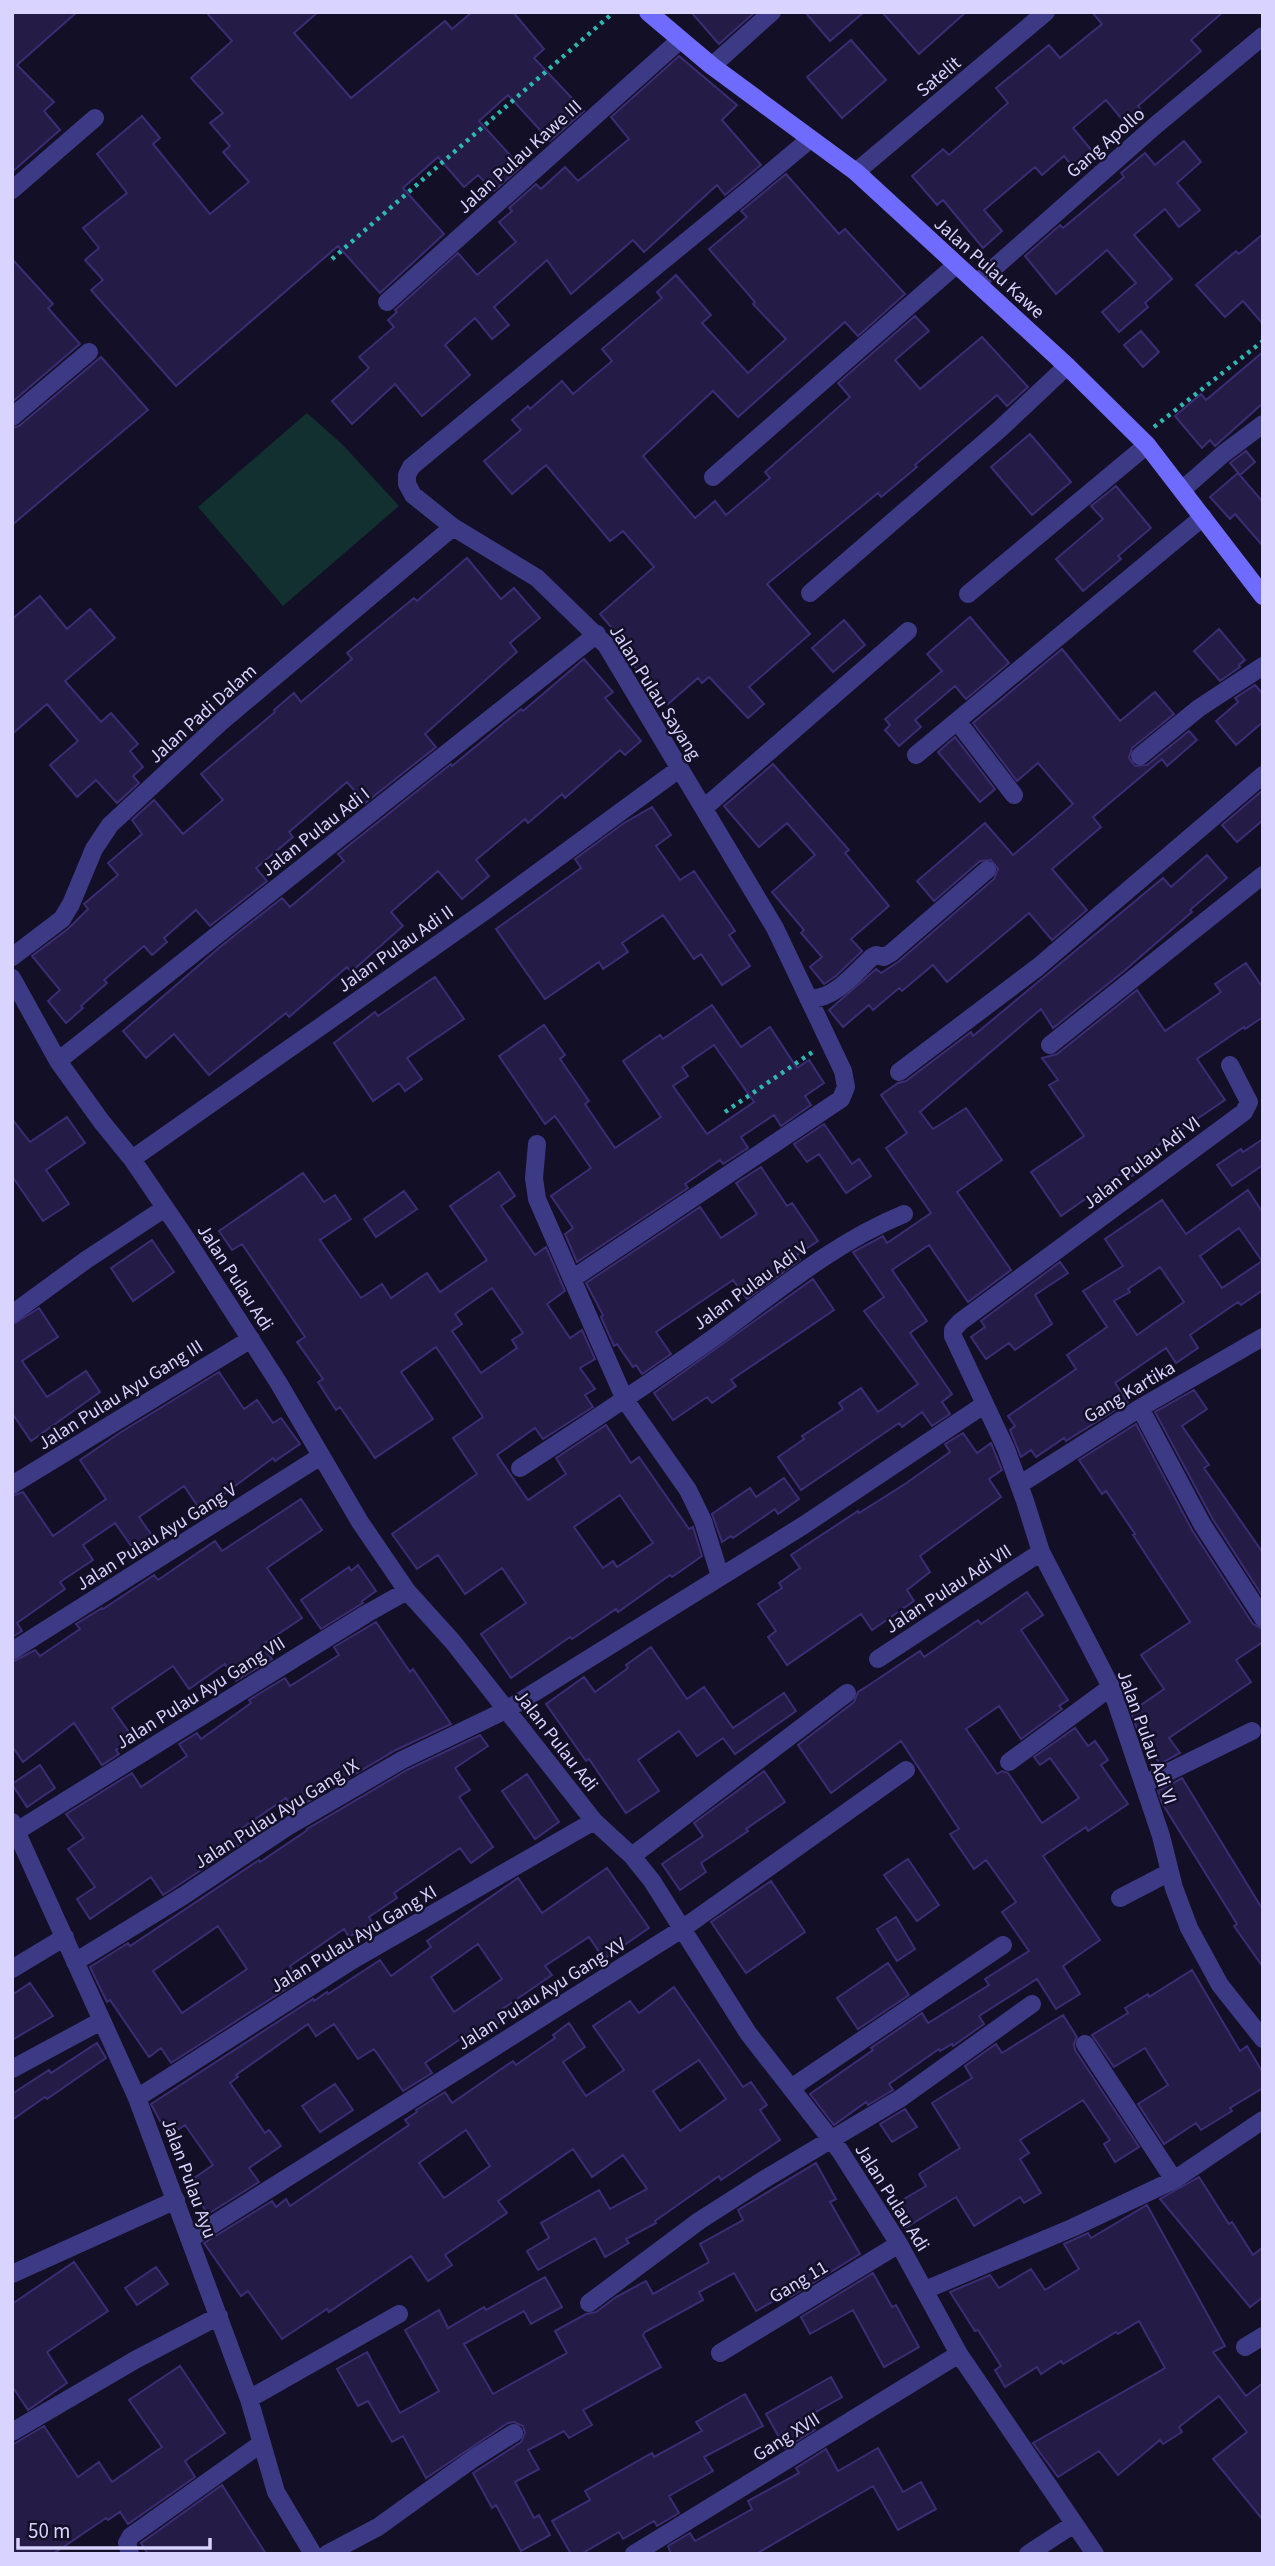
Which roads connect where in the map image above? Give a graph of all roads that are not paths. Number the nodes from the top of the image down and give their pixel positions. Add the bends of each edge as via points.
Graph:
1 (648, 12) edge
2 (772, 12) edge
3 (1018, 12) edge
4 (1046, 12) edge
5 (1030, 27) junction
6 (1263, 36) edge
7 (680, 40) junction
8 (712, 66) junction
9 (95, 118) dead end
10 (809, 139) junction
11 (856, 172) junction
12 (12, 190) edge
13 (956, 265) junction
14 (978, 282) junction
15 (387, 302) dead end
16 (89, 352) dead end
17 (1067, 366) junction
18 (12, 417) edge
19 (1263, 424) edge
20 (1143, 441) junction
21 (713, 477) dead end
22 (1182, 490) junction
23 (1203, 517) junction
24 (453, 527) junction
25 (810, 593) dead end
26 (968, 594) dead end
27 (1263, 596) edge
28 (908, 631) dead end
29 (597, 634) junction
30 (1263, 666) edge
31 (957, 721) junction
32 (916, 755) dead end
33 (1140, 756) dead end
34 (679, 769) junction
35 (1263, 775) edge
36 (1014, 795) dead end
37 (704, 808) junction
38 (988, 870) dead end
39 (1263, 875) edge
40 (12, 957) edge
41 (12, 978) edge
42 (808, 998) junction
43 (1050, 1045) dead end
44 (58, 1061) junction
45 (1230, 1065) dead end
46 (899, 1072) dead end
47 (537, 1144) dead end
48 (132, 1159) junction
49 (165, 1208) junction
50 (904, 1214) dead end
51 (572, 1279) junction
52 (12, 1314) edge
53 (1263, 1337) edge
54 (251, 1339) junction
55 (625, 1400) junction
56 (985, 1404) junction
57 (1140, 1408) junction
58 (321, 1456) junction
59 (520, 1468) dead end
60 (12, 1485) edge
61 (1019, 1485) junction
62 (1041, 1552) junction
63 (720, 1576) junction
64 (407, 1591) junction
65 (1263, 1618) edge
66 (12, 1651) edge
67 (878, 1659) dead end
68 (1111, 1687) junction
69 (847, 1693) dead end
70 (506, 1710) junction
71 (1252, 1731) dead end
72 (1009, 1762) dead end
73 (906, 1770) dead end
74 (1144, 1784) junction
75 (593, 1821) junction
76 (15, 1827) edge
77 (632, 1856) junction
78 (1170, 1872) junction
79 (1120, 1898) dead end
80 (682, 1929) junction
81 (65, 1937) junction
82 (1003, 1945) dead end
83 (75, 1962) junction
84 (12, 1969) edge
85 (1032, 2004) dead end
86 (101, 2021) junction
87 (1263, 2039) edge
88 (1085, 2044) dead end
89 (12, 2069) edge
90 (791, 2088) junction
91 (137, 2098) junction
92 (1263, 2120) edge
93 (831, 2140) junction
94 (1174, 2180) junction
95 (176, 2200) junction
96 (190, 2239) junction
97 (899, 2244) junction
98 (12, 2274) edge
99 (925, 2290) junction
100 (589, 2303) dead end
101 (399, 2314) dead end
102 (219, 2316) junction
103 (1263, 2336) edge
104 (1245, 2347) dead end
105 (720, 2353) dead end
106 (960, 2354) junction
107 (249, 2399) junction
108 (12, 2432) edge
109 (514, 2433) dead end
110 (262, 2443) junction
111 (1074, 2524) junction
112 (130, 2554) edge
113 (313, 2554) edge
114 (327, 2554) edge
115 (634, 2554) edge
116 (1028, 2554) edge
117 (1095, 2554) edge

1 - 7 street, Jalan Pulau Kawe
2 - 8 street
3 - 5 street
4 - 5 street, Satelit
5 - 11 street, Satelit
6 - 14 street, Gang Apollo
7 - 8 street, Jalan Pulau Kawe
7 - 15 street, Jalan Pulau Kawe III
8 - 10 street, Jalan Pulau Kawe
9 - 12 street
10 - 11 street, Jalan Pulau Kawe
10 - 24 street, Jalan Pulau Sayang via 411,467 407,484 413,495
11 - 13 street, Jalan Pulau Kawe
13 - 14 street, Jalan Pulau Kawe
13 - 21 street
14 - 17 street, Jalan Pulau Kawe
16 - 18 street
17 - 20 street, Jalan Pulau Kawe
17 - 25 street
19 - 22 street
20 - 22 street, Jalan Pulau Kawe
20 - 26 street
22 - 23 street, Jalan Pulau Kawe
23 - 27 street, Jalan Pulau Kawe
23 - 31 street
24 - 29 street, Jalan Pulau Sayang via 537,578
24 - 40 street, Jalan Padi Dalam via 222,721 110,825 62,919
28 - 37 street
29 - 34 street, Jalan Pulau Sayang
29 - 44 street, Jalan Pulau Adi I
30 - 33 street via 1199,708
31 - 32 street
31 - 36 street
34 - 37 street, Jalan Pulau Sayang
34 - 48 street, Jalan Pulau Adi II
35 - 46 street via 1038,967
37 - 42 street, Jalan Pulau Sayang via 775,928
38 - 42 street via 891,953 872,957 828,995
39 - 43 street
41 - 44 street, Jalan Pulau Adi
42 - 51 street, Jalan Pulau Sayang via 843,1071 846,1087 841,1099
44 - 48 street, Jalan Pulau Adi
45 - 56 street, Jalan Pulau Adi VI via 1249,1102 1244,1112 956,1326 955,1345
47 - 51 street via 537,1199
48 - 49 street, Jalan Pulau Adi
49 - 52 street
49 - 54 street, Jalan Pulau Adi
50 - 55 street, Jalan Pulau Adi V via 828,1255
51 - 55 street
53 - 57 street, Gang Kartika
54 - 58 street, Jalan Pulau Adi
54 - 60 street, Jalan Pulau Ayu Gang III
55 - 59 street, Jalan Pulau Adi V
55 - 63 street via 688,1490
56 - 61 street, Jalan Pulau Adi VI
56 - 63 street
57 - 61 street, Gang Kartika
57 - 65 street via 1202,1524
58 - 64 street, Jalan Pulau Adi
58 - 66 street, Jalan Pulau Ayu Gang V
61 - 62 street, Jalan Pulau Adi VI
62 - 67 street, Jalan Pulau Adi VII
62 - 68 street, Jalan Pulau Adi VI
63 - 70 street
64 - 70 street, Jalan Pulau Adi
64 - 76 street, Jalan Pulau Ayu Gang VII
68 - 72 street
68 - 74 street, Jalan Pulau Adi VI
69 - 77 street
70 - 75 street, Jalan Pulau Adi
70 - 83 street, Jalan Pulau Ayu Gang IX via 402,1760 333,1800
71 - 74 street
73 - 80 street, Jalan Pulau Ayu Gang XV
74 - 78 street, Jalan Pulau Adi VI
75 - 77 street, Jalan Pulau Adi
75 - 91 street, Jalan Pulau Ayu Gang XI via 351,1961
76 - 81 street, Jalan Pulau Ayu
77 - 80 street, Jalan Pulau Adi
78 - 79 street
78 - 87 street, Jalan Pulau Adi VI via 1203,1958
80 - 90 street, Jalan Pulau Adi via 748,2033
80 - 96 street, Jalan Pulau Ayu Gang XV
81 - 83 street, Jalan Pulau Ayu
81 - 84 street
82 - 90 street
83 - 86 street, Jalan Pulau Ayu
85 - 93 street via 901,2098
86 - 89 street
86 - 91 street, Jalan Pulau Ayu
88 - 94 street
90 - 93 street, Jalan Pulau Adi
91 - 95 street, Jalan Pulau Ayu
92 - 94 street
93 - 97 street, Jalan Pulau Adi
93 - 100 street via 699,2221
94 - 99 street
95 - 96 street, Jalan Pulau Ayu
95 - 98 street
96 - 102 street, Jalan Pulau Ayu
97 - 99 street, Jalan Pulau Adi
97 - 105 street, Gang 11
99 - 106 street, Jalan Pulau Adi
101 - 107 street
102 - 107 street, Jalan Pulau Ayu
102 - 108 street
103 - 104 street
106 - 111 street, Jalan Pulau Adi
106 - 115 street, Gang XVII
107 - 110 street, Jalan Pulau Ayu
109 - 114 street via 378,2527
110 - 112 street via 131,2536 127,2543
110 - 113 street, Jalan Pulau Ayu via 276,2491
111 - 116 street
111 - 117 street, Jalan Pulau Adi

